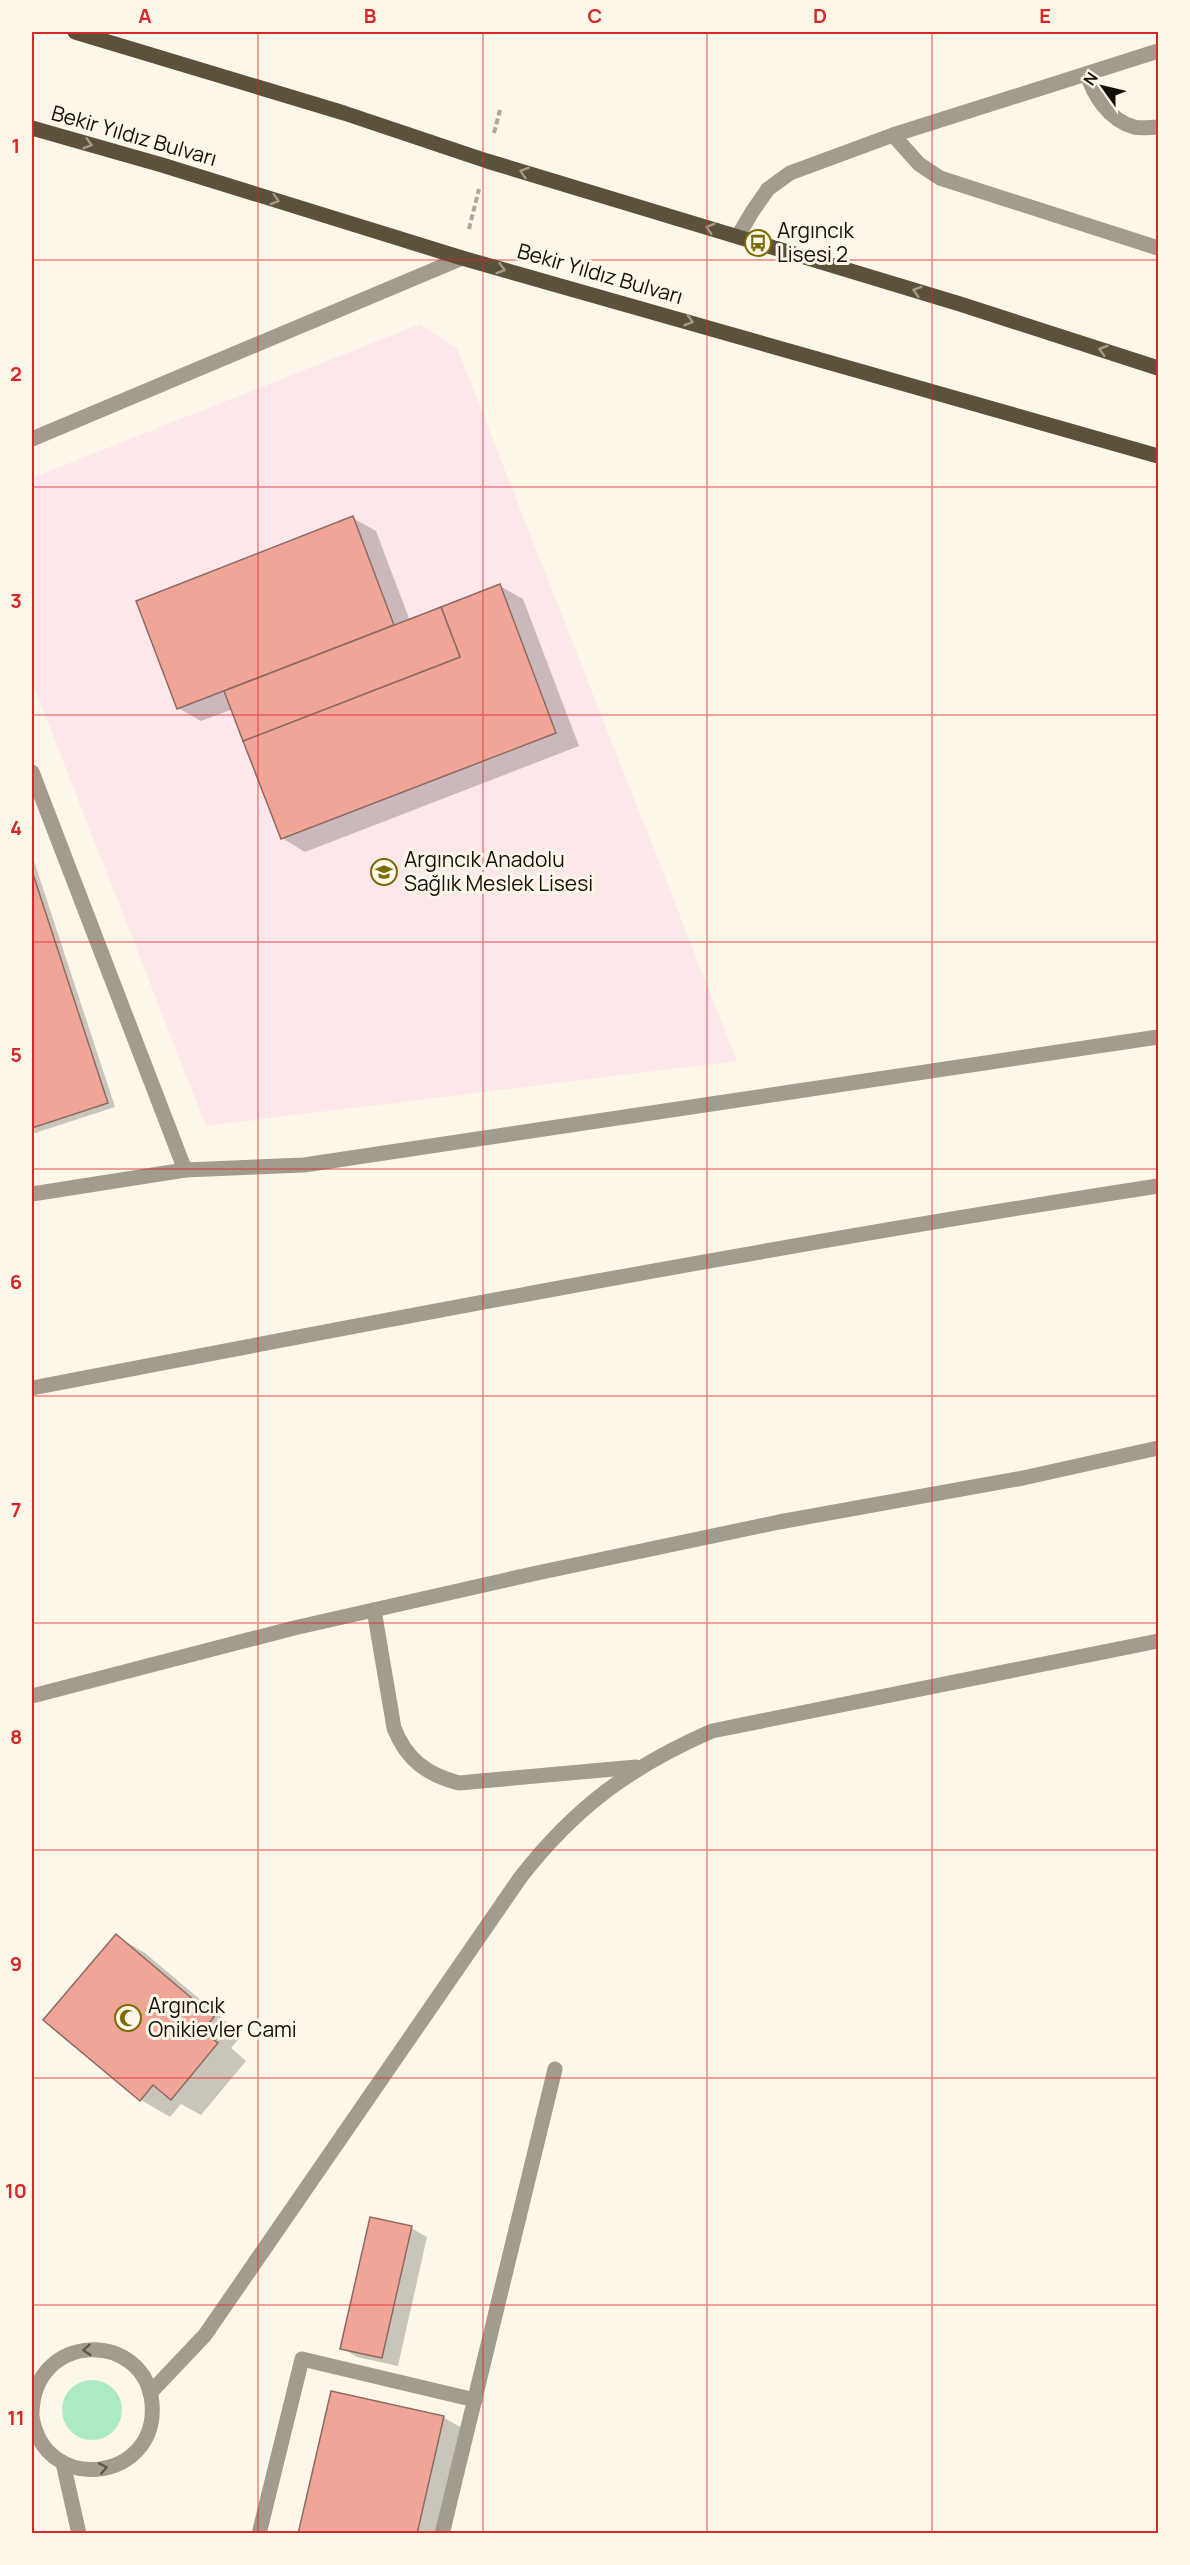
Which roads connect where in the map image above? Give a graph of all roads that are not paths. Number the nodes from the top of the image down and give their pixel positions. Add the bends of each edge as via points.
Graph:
1 (80, 32) edge
2 (1158, 51) edge
3 (1087, 74) junction
4 (1158, 127) edge
5 (32, 128) edge
6 (894, 135) junction
7 (738, 236) junction
8 (1158, 248) edge
9 (462, 258) junction
10 (1158, 368) edge
11 (32, 438) edge
12 (1158, 456) edge
13 (32, 772) edge
14 (1158, 1037) edge
15 (185, 1170) junction
16 (1158, 1185) edge
17 (32, 1194) edge
18 (32, 1388) edge
19 (1158, 1448) edge
20 (374, 1610) junction
21 (1158, 1641) edge
22 (32, 1696) edge
23 (638, 1767) junction
24 (555, 2069) dead end
25 (35, 2374) edge
26 (150, 2393) junction
27 (475, 2400) junction
28 (32, 2414) edge
29 (63, 2463) junction
30 (79, 2534) edge
31 (259, 2534) edge
32 (442, 2534) edge

7 -> 1 main road
2 - 3 street
3 - 4 street via 1099,101 1121,121 1135,127
3 - 6 street
5 -> 9 main road, Bekir Yıldız Bulvarı
6 - 7 street via 790,173 768,189
6 - 8 street via 919,164 940,178
10 -> 7 main road
9 - 11 street
9 -> 12 main road, Bekir Yıldız Bulvarı
13 - 15 street
14 - 15 street via 304,1165
15 - 17 street
16 - 18 street via 447,1308
19 - 20 street via 1023,1478 779,1522
20 - 22 street
20 - 23 street via 394,1728 409,1755 438,1778 459,1783
21 - 23 street via 712,1731
23 - 26 street via 573,1817 526,1870 205,2335
24 - 27 street
26 -> 25 street via 131,2363 98,2350 64,2356
25 - 28 street
29 -> 26 street via 97,2470 129,2457 150,2428
27 - 31 street via 302,2359
27 - 32 street
28 - 29 street via 44,2448
29 - 30 street

